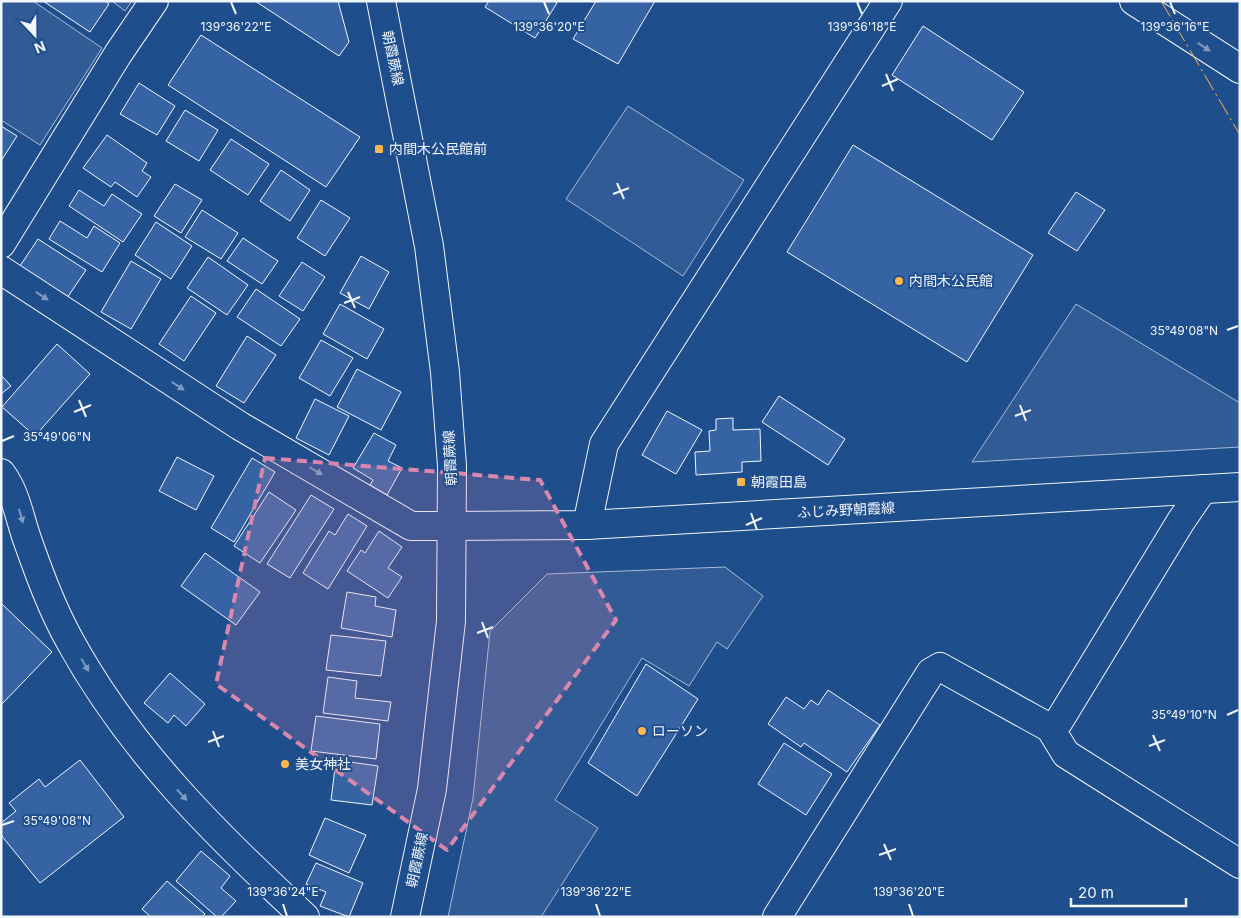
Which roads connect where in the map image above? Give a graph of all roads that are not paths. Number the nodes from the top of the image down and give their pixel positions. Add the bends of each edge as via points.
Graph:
1 (154, 1) edge
2 (381, 1) edge
3 (888, 1) edge
4 (1134, 1) edge
5 (1240, 69) edge
6 (1, 244) edge
7 (1, 270) edge
8 (1, 473) edge
9 (1240, 487) edge
10 (1203, 490) junction
11 (587, 525) junction
12 (453, 526) junction
13 (1050, 728) junction
14 (1240, 864) edge
15 (305, 917) edge
16 (405, 917) edge
17 (777, 917) edge

1 - 6 street
2 - 12 street, 朝霞蕨線 via 415,170 439,313 446,372
3 - 11 street via 604,444
4 -> 5 street
7 -> 12 street, ふじみ野朝霞線 via 240,426 411,526
8 -> 15 street via 11,486 27,537 69,640 112,708 154,765 232,849
9 - 10 street, ふじみ野朝霞線
10 - 11 street, ふじみ野朝霞線
10 - 13 street via 1059,721
11 - 12 street, ふじみ野朝霞線
12 - 16 street, 朝霞蕨線 via 451,621 432,789
13 - 14 street via 1066,754
13 - 17 street via 940,667 931,672

